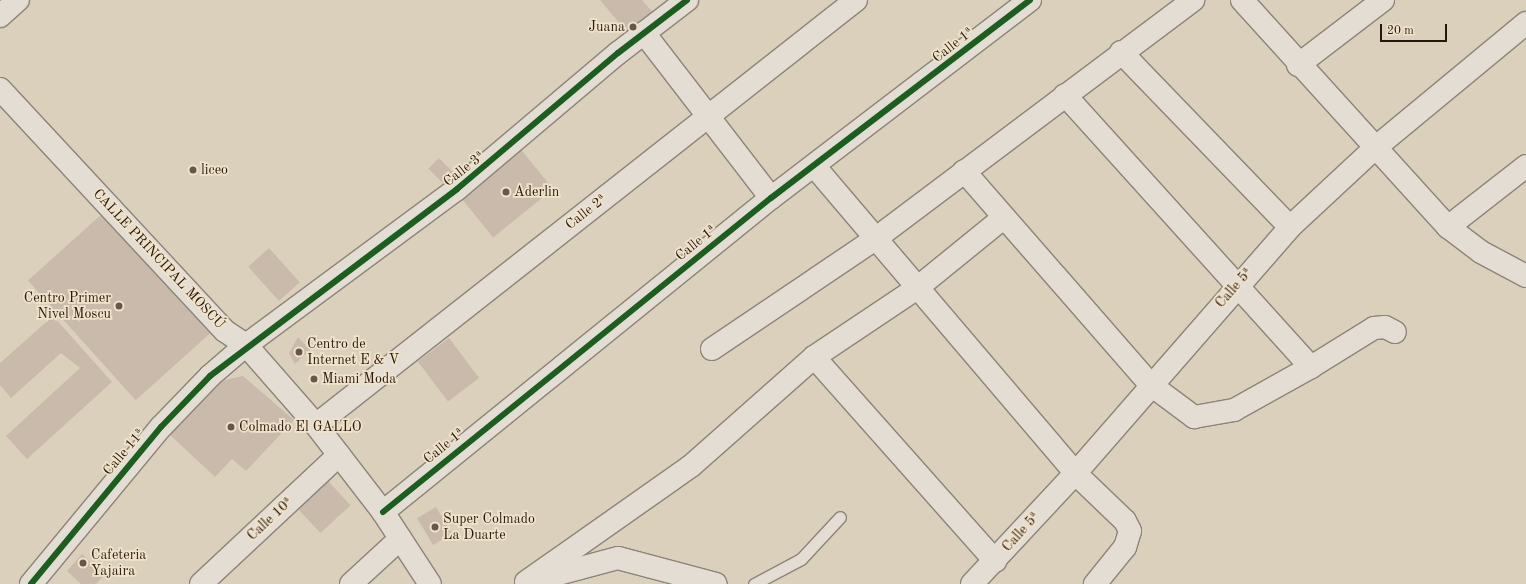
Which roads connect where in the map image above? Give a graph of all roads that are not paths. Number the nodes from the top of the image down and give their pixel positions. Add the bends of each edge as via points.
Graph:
1 (18, 0) edge
2 (687, 0) edge
3 (856, 0) edge
4 (1030, 0) edge
5 (1193, 0) edge
6 (1242, 0) edge
7 (1383, 0) edge
8 (0, 16) edge
9 (1526, 23) edge
10 (644, 33) junction
11 (1121, 52) junction
12 (1298, 65) junction
13 (0, 89) edge
14 (1065, 95) junction
15 (708, 116) junction
16 (1375, 148) junction
17 (1526, 166) edge
18 (815, 167) junction
19 (964, 171) junction
20 (771, 198) junction
21 (1003, 218) junction
22 (1290, 227) junction
23 (1448, 227) junction
24 (875, 239) junction
25 (1526, 276) edge
26 (1237, 284) junction
27 (917, 288) junction
28 (1395, 332) dead end
29 (246, 345) junction
30 (712, 349) dead end
31 (814, 357) junction
32 (1311, 367) junction
33 (1151, 385) junction
34 (316, 424) junction
35 (339, 455) junction
36 (1075, 473) junction
37 (382, 512) junction
38 (840, 517) dead end
39 (400, 539) junction
40 (995, 561) junction
41 (524, 583) edge
42 (31, 584) edge
43 (201, 584) edge
44 (351, 584) edge
45 (430, 584) edge
46 (716, 584) edge
47 (754, 584) edge
48 (972, 584) edge
49 (1095, 584) edge

1 - 8 street
2 - 10 street, Calle 3ª
3 - 15 street, Calle 2ª
4 - 18 street, Calle 1ª
5 - 11 street
6 - 12 street
7 - 12 street
9 - 16 street, Calle 5ª
10 - 15 street
10 - 29 street, Calle 3ª via 457,189
11 - 14 street
11 - 22 street
12 - 16 street
13 - 29 street, CALLE PRINCIPAL MOSCÚ via 225,331
14 - 19 street
14 - 26 street
15 - 20 street
15 - 34 street, Calle 2ª
16 - 22 street, Calle 5ª
16 - 23 street
17 - 23 street
18 - 20 street, Calle 1ª
18 - 24 street
19 - 21 street
19 - 24 street
20 - 37 street, Calle 1ª
21 - 27 street
21 - 33 street
22 - 26 street, Calle 5ª
23 - 25 street via 1481,252
24 - 27 street
24 - 30 street
26 - 32 street
26 - 33 street, Calle 5ª
27 - 31 street
27 - 36 street
28 - 32 street via 1385,327 1374,328
29 - 34 street, CALLE PRINCIPAL MOSCÚ
29 - 42 street, Calle 11ª via 210,376 161,427
31 - 40 street
31 - 41 street via 691,466
32 - 33 street via 1216,416 1194,417
33 - 36 street, Calle 5ª
34 - 35 street, CALLE PRINCIPAL MOSCÚ
35 - 37 street, CALLE PRINCIPAL MOSCÚ
35 - 43 street, Calle 10ª
36 - 40 street, Calle 5ª
36 - 49 street via 1125,521 1130,530 1125,547
37 - 39 street, CALLE PRINCIPAL MOSCÚ
38 - 47 lane via 801,559
39 - 44 street
39 - 45 street, CALLE PRINCIPAL MOSCÚ
40 - 48 street, Calle 5ª
41 - 46 street via 618,558

